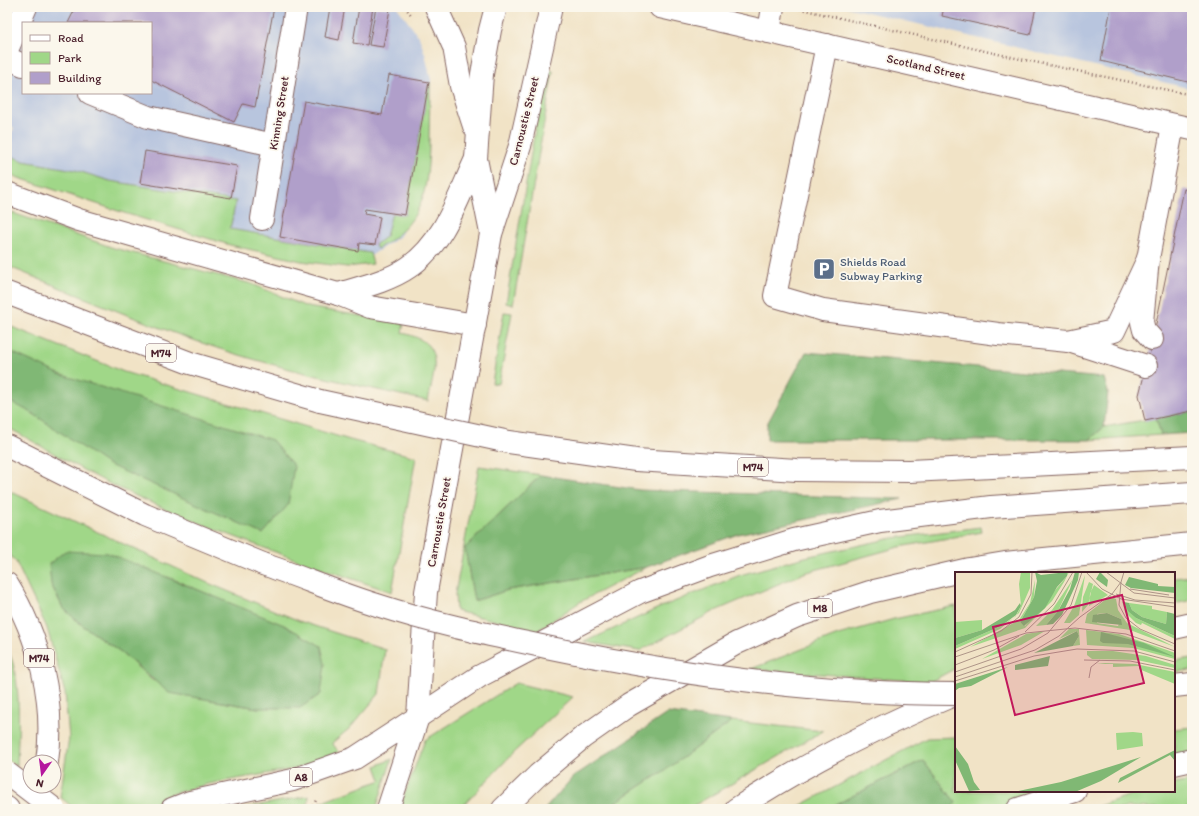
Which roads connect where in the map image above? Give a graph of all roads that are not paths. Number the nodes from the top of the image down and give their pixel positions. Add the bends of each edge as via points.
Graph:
1 (26, 7) edge
2 (296, 7) edge
3 (436, 7) edge
4 (496, 7) edge
5 (551, 7) edge
6 (660, 7) edge
7 (773, 7) edge
8 (769, 32) junction
9 (827, 45) junction
10 (7, 50) edge
11 (7, 58) edge
12 (22, 65) edge
13 (92, 94) edge
14 (1182, 127) edge
15 (477, 134) junction
16 (274, 145) junction
17 (476, 159) junction
18 (7, 193) edge
19 (262, 219) dead end
20 (491, 234) junction
21 (1148, 258) junction
22 (7, 293) edge
23 (338, 294) junction
24 (475, 325) junction
25 (1152, 339) dead end
26 (1068, 341) junction
27 (1146, 366) dead end
28 (7, 446) edge
29 (1192, 457) edge
30 (1192, 493) edge
31 (1192, 544) edge
32 (955, 572) edge
33 (956, 572) edge
34 (7, 584) edge
35 (1192, 624) edge
36 (1175, 628) edge
37 (1192, 684) edge
38 (1175, 686) edge
39 (955, 694) edge
40 (955, 694) edge
41 (418, 717) junction
42 (48, 754) edge
43 (1192, 760) edge
44 (1175, 764) edge
45 (7, 773) edge
46 (1071, 792) edge
47 (43, 794) edge
48 (38, 809) edge
49 (54, 809) edge
50 (172, 809) edge
51 (388, 809) edge
52 (503, 809) edge
53 (736, 809) edge
54 (1018, 809) edge

1 - 10 main road
2 - 16 main road, Kinning Street
3 - 15 main road, Carnoustie Street via 454,47 461,86
4 - 15 main road, Carnoustie Street via 482,74
5 - 20 main road, Carnoustie Street via 520,146
6 - 8 main road, Scotland Street
7 - 8 main road
8 - 9 main road, Scotland Street
9 - 14 main road, Scotland Street
9 - 26 main road via 775,296 822,310 971,331
11 - 12 main road
13 - 16 main road via 148,117
14 - 21 main road
15 - 17 main road, Carnoustie Street
16 - 19 main road, Kinning Street
17 - 20 main road, Carnoustie Street
17 - 23 main road via 431,249 409,268 384,280
18 - 23 main road via 79,220
20 - 24 main road, Carnoustie Street
21 - 25 main road via 1142,322 1144,330
21 - 26 main road via 1114,331
22 - 29 main road, M74, bridge via 190,364 320,401 509,442 636,460 797,470 910,471
23 - 24 main road via 370,307
24 - 41 main road, Carnoustie Street via 426,592
26 - 27 main road
28 - 39 main road, bridge via 145,515 263,564 377,605 488,634 663,670 851,691
30 - 41 main road via 991,507 880,521 794,540 710,566 640,592 480,676
31 - 33 main road, M8 via 1013,562
32 - 52 main road, M8 via 870,592 797,616 737,643 629,705 582,738
34 - 42 main road, M74 via 19,603 31,632 45,678 49,704
35 - 36 main road
37 - 38 main road
40 - 53 main road via 816,760
41 - 50 main road, A8 via 355,758 293,780 190,802
41 - 51 main road, Carnoustie Street
43 - 44 main road
45 - 49 main road, bridge
46 - 54 main road
47 - 48 main road

